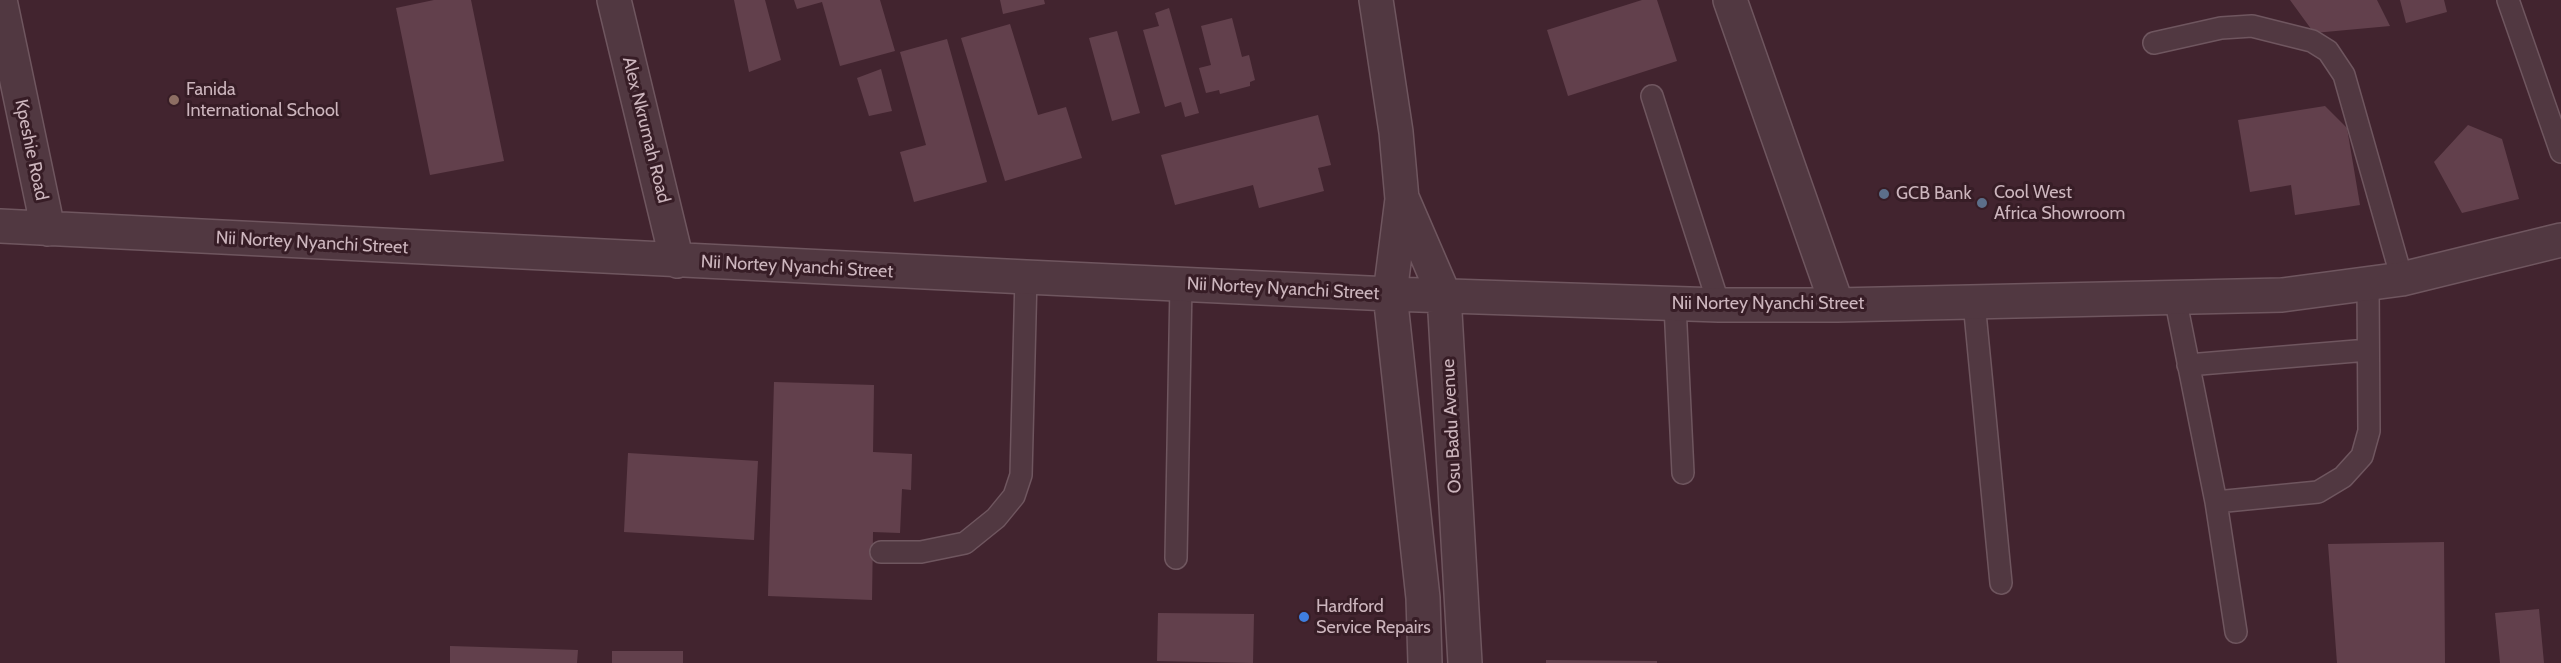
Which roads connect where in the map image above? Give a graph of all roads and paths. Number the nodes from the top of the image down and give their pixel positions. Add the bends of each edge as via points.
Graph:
1 (0, 0) edge
2 (614, 0) edge
3 (1376, 0) edge
4 (1730, 0) edge
5 (2508, 0) edge
6 (2154, 43) dead end
7 (1653, 96) dead end
8 (2561, 152) edge
9 (1402, 199) junction
10 (0, 226) edge
11 (48, 229) junction
12 (2561, 240) edge
13 (677, 261) junction
14 (1026, 277) junction
15 (2402, 279) junction
16 (1181, 284) junction
17 (2368, 284) junction
18 (1390, 294) junction
19 (1444, 296) junction
20 (2175, 297) junction
21 (1974, 302) junction
22 (1675, 305) junction
23 (1719, 305) junction
24 (1837, 305) junction
25 (2368, 350) junction
26 (2188, 366) junction
27 (1683, 473) dead end
28 (2216, 502) junction
29 (881, 552) dead end
30 (1176, 558) dead end
31 (2001, 583) dead end
32 (2236, 632) dead end
33 (1425, 663) edge
34 (1465, 663) edge

1 - 11 street, Kpeshie Road
2 - 13 street, Alex Nkrumah Road
3 - 9 street, Osu Badu Avenue
4 - 24 street
5 - 8 lane
6 - 15 lane via 2221,28 2252,27 2312,41 2328,51 2344,75
7 - 23 lane
9 - 18 street, Osu Badu Avenue
9 - 19 street, Osu Badu Avenue
10 - 11 street, Nii Nortey Nyanchi Street
11 - 13 street, Nii Nortey Nyanchi Street
12 - 15 street, Nii Nortey Nyanchi Street
13 - 14 street, Nii Nortey Nyanchi Street
14 - 16 street, Nii Nortey Nyanchi Street
14 - 29 lane via 1020,475 1014,496 996,518 965,543 921,552
15 - 17 street, Nii Nortey Nyanchi Street
16 - 18 street, Nii Nortey Nyanchi Street
16 - 30 lane
17 - 20 street, Nii Nortey Nyanchi Street via 2282,295
17 - 25 lane
18 - 19 street, Nii Nortey Nyanchi Street
18 - 33 street, Osu Badu Avenue via 1423,598
19 - 22 street, Nii Nortey Nyanchi Street
19 - 34 street, Osu Badu Avenue
20 - 21 street, Nii Nortey Nyanchi Street
20 - 26 lane
21 - 24 street, Nii Nortey Nyanchi Street
21 - 31 lane
22 - 23 street, Nii Nortey Nyanchi Street
22 - 27 lane
23 - 24 street, Nii Nortey Nyanchi Street
25 - 26 lane
25 - 28 lane via 2369,431 2362,456 2343,477 2318,492
26 - 28 lane
28 - 32 lane

